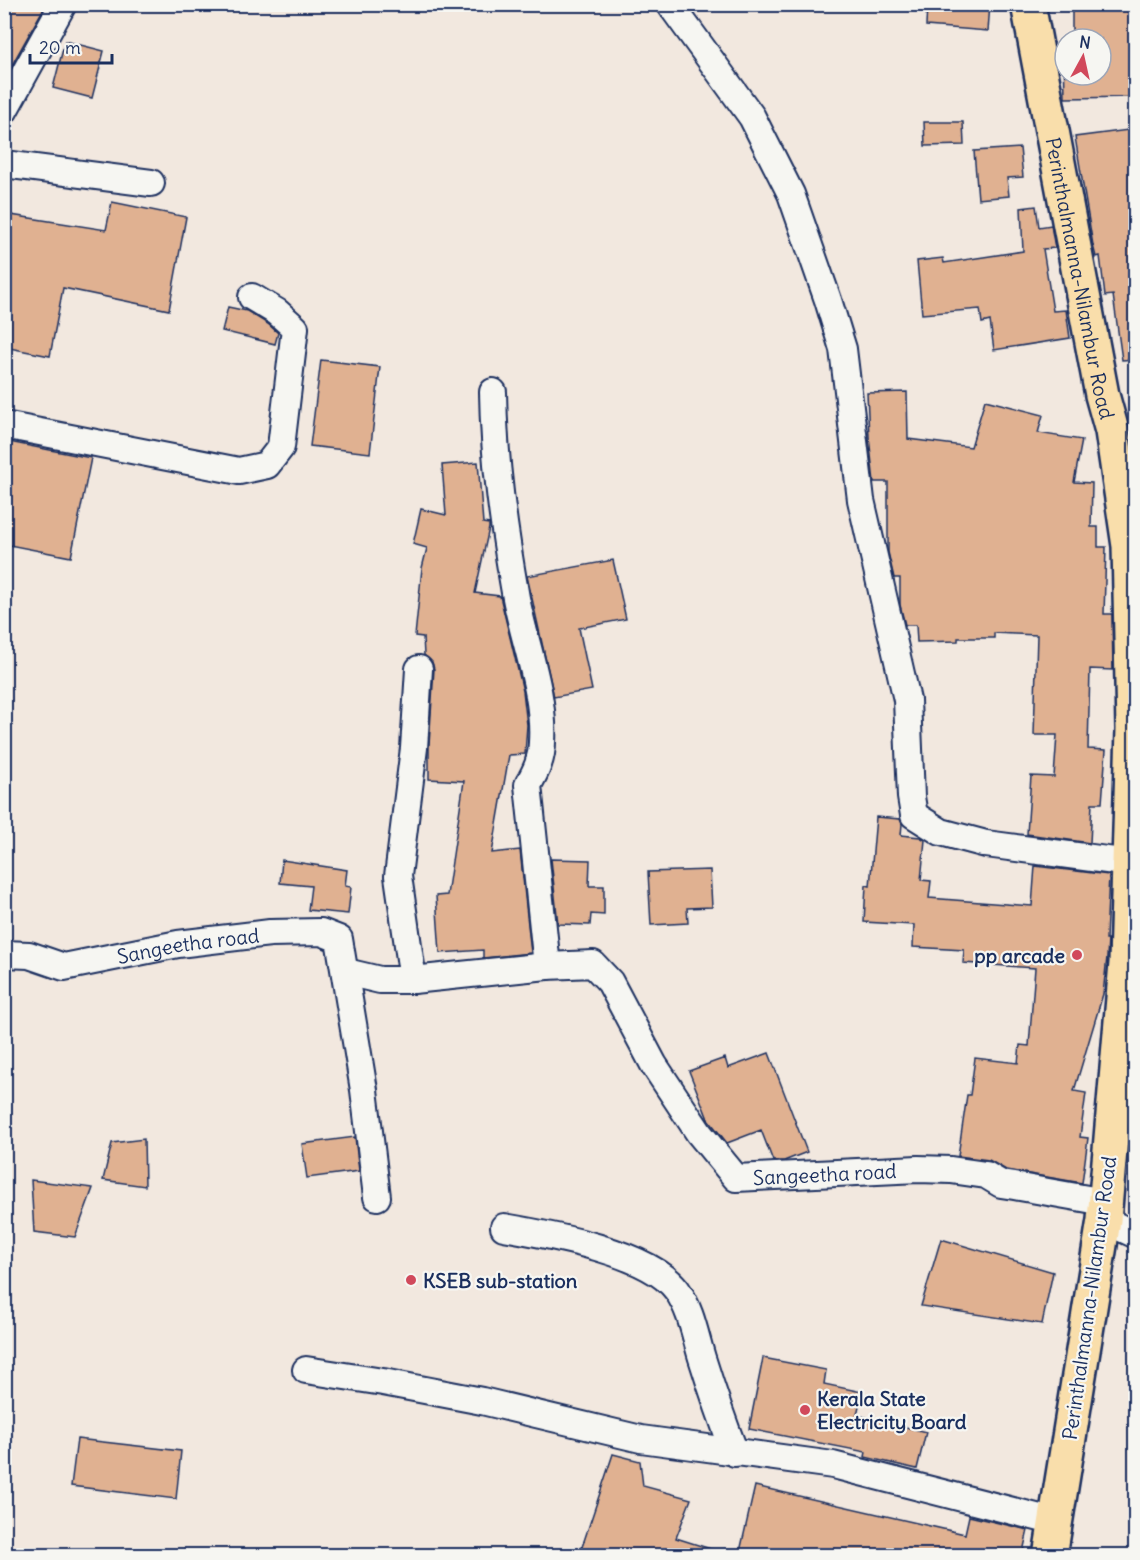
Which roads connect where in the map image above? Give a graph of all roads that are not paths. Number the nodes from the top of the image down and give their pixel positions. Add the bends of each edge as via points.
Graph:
1 (63, 4) edge
2 (670, 4) edge
3 (1028, 4) edge
4 (4, 111) edge
5 (4, 164) edge
6 (151, 183) dead end
7 (252, 297) dead end
8 (493, 392) dead end
9 (4, 425) edge
10 (1132, 546) edge
11 (419, 669) dead end
12 (1130, 863) junction
13 (4, 954) edge
14 (547, 966) junction
15 (346, 972) junction
16 (413, 980) junction
17 (377, 1197) dead end
18 (1104, 1211) junction
19 (504, 1227) dead end
20 (1136, 1235) edge
21 (306, 1370) dead end
22 (735, 1453) junction
23 (1056, 1522) junction
24 (1050, 1556) edge

1 - 4 street
2 - 12 street via 752,117 791,194 843,349 861,500 906,700 914,815 941,831 986,844
3 - 10 main road, Perinthalmanna-Nilambur Road
5 - 6 street
7 - 9 street via 295,328 281,447 267,465 239,471
8 - 14 street via 498,484 516,599 540,704 543,742 539,766 528,785
10 - 12 main road, Perinthalmanna-Nilambur Road
11 - 16 street via 398,876
12 - 18 main road, Perinthalmanna-Nilambur Road via 1125,975
13 - 15 street, Sangeetha road via 29,955 64,968 178,944 270,933 321,933 339,939
14 - 16 street
14 - 18 street, Sangeetha road via 593,964 610,982 654,1065 699,1133 736,1178 951,1170 986,1175 1001,1184
15 - 16 street via 380,980
15 - 17 street
18 - 20 street
18 - 23 main road, Perinthalmanna-Nilambur Road
19 - 22 street via 591,1245 661,1274 677,1290 691,1318
21 - 22 street via 471,1399 641,1439
22 - 23 street via 833,1465
23 - 24 main road, Perinthalmanna-Nilambur Road

